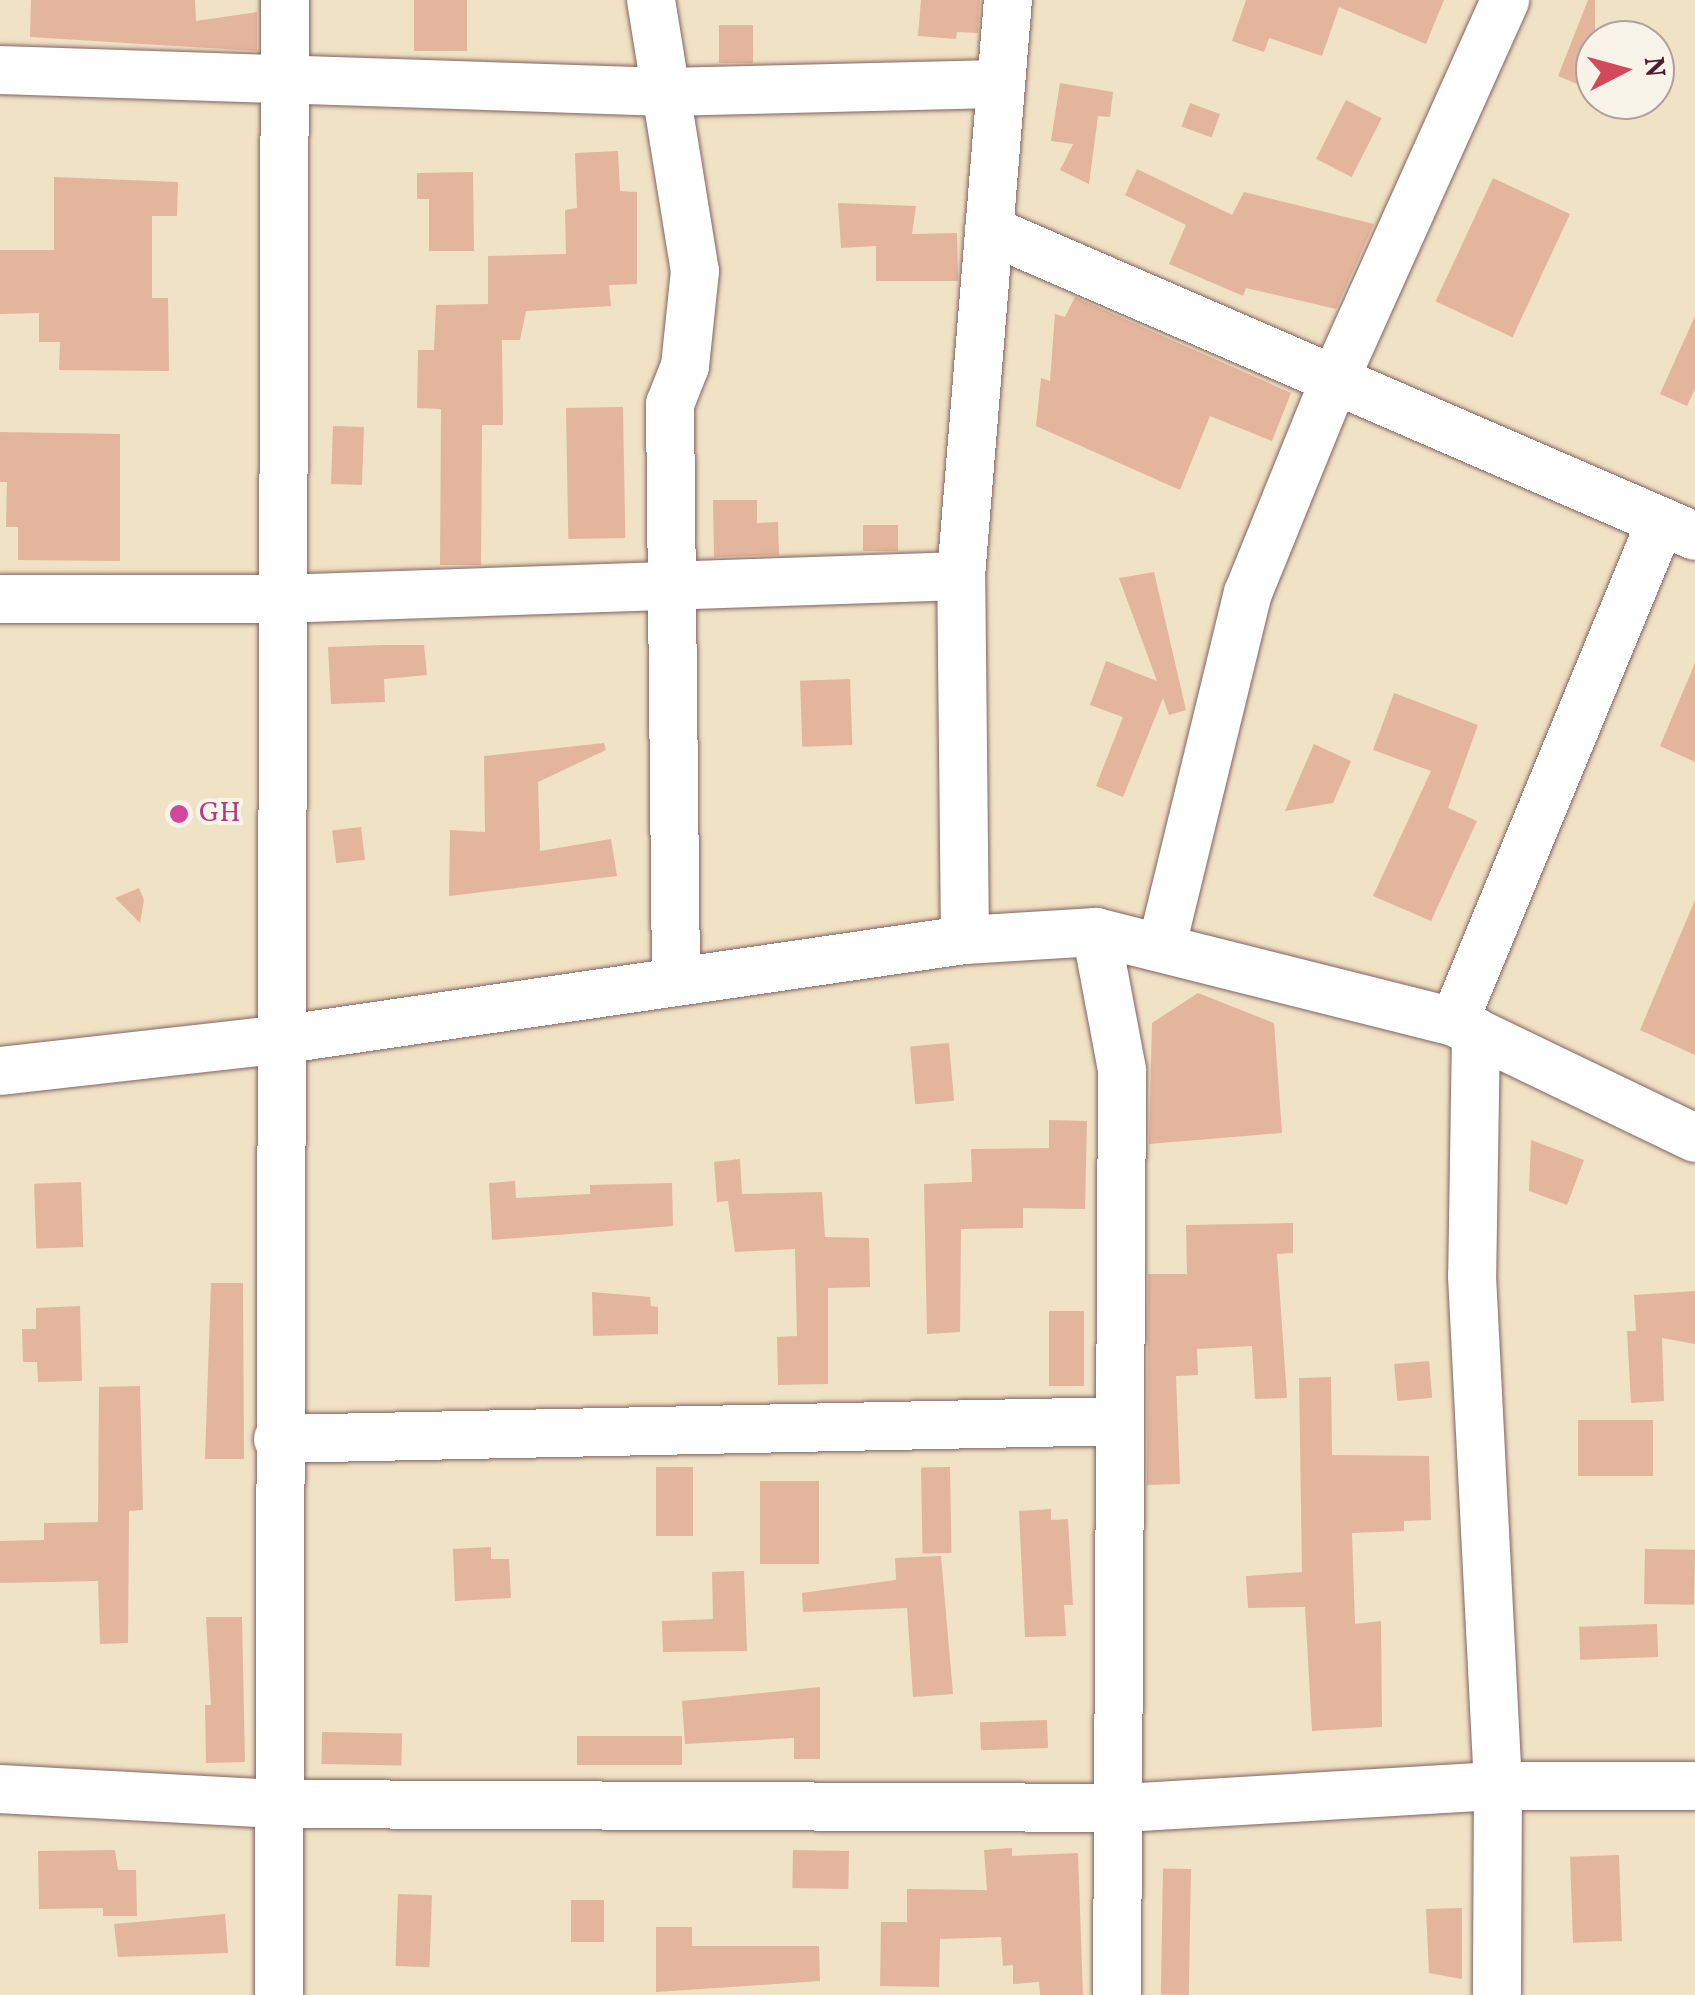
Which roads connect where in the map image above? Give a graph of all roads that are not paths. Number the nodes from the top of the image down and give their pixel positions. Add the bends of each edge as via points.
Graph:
1 (285, 0) edge
2 (652, 0) edge
3 (1008, 0) edge
4 (1505, 0) edge
5 (0, 70) edge
6 (286, 75) junction
7 (998, 84) junction
8 (666, 92) junction
9 (988, 230) junction
10 (1335, 380) junction
11 (1678, 529) edge
12 (960, 576) junction
13 (670, 588) junction
14 (279, 598) junction
15 (0, 599) edge
16 (1096, 932) junction
17 (966, 940) junction
18 (1162, 944) junction
19 (676, 979) junction
20 (1465, 1027) junction
21 (286, 1039) junction
22 (0, 1071) edge
23 (1695, 1138) edge
24 (1120, 1420) junction
25 (278, 1439) junction
26 (1498, 1786) junction
27 (1695, 1786) edge
28 (0, 1790) edge
29 (281, 1804) junction
30 (1123, 1808) junction
31 (279, 1995) edge
32 (1117, 1995) edge
33 (1497, 1995) edge

1 - 6 street
2 - 8 street
3 - 7 street
4 - 10 street
5 - 6 street
6 - 8 street
6 - 14 street
7 - 8 street
7 - 9 street
8 - 13 street via 695,271 685,366 670,404
9 - 10 street
9 - 12 street
10 - 11 street
10 - 18 street via 1248,593
11 - 20 street
12 - 13 street
12 - 17 street
13 - 14 street
13 - 19 street
14 - 15 street
14 - 21 street
16 - 17 street
16 - 18 street
16 - 24 street via 1122,1070
17 - 19 street
18 - 20 street
19 - 21 street
20 - 23 street
20 - 26 street
21 - 22 street
21 - 25 street
24 - 25 street
24 - 30 street
25 - 29 street
26 - 27 street
26 - 30 street
26 - 33 street
28 - 29 street
29 - 30 street
29 - 31 street
30 - 32 street

